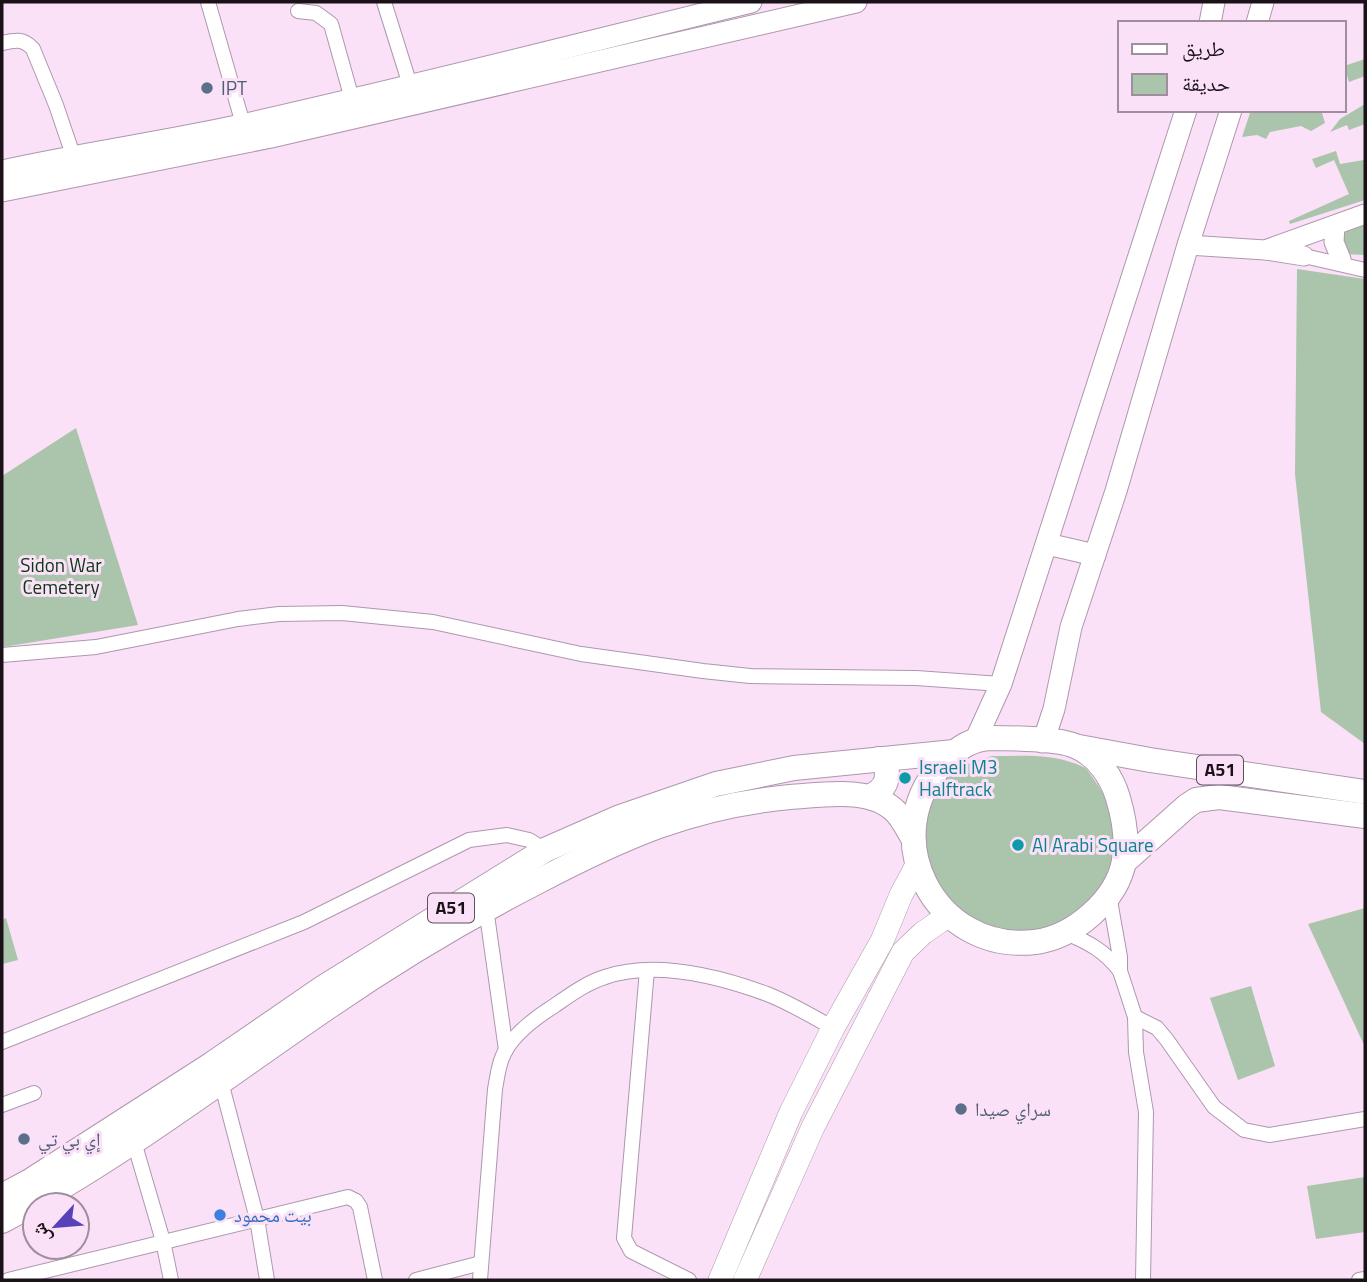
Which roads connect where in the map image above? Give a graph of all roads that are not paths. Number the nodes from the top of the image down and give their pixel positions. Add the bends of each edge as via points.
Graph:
1 (208, 2) edge
2 (384, 2) edge
3 (751, 2) edge
4 (856, 2) edge
5 (1214, 2) edge
6 (1263, 2) edge
7 (298, 11) dead end
8 (1210, 21) edge
9 (1258, 21) edge
10 (2, 43) edge
11 (526, 68) junction
12 (410, 85) junction
13 (352, 99) junction
14 (1185, 112) edge
15 (1230, 112) edge
16 (243, 124) junction
17 (274, 127) junction
18 (73, 155) junction
19 (2, 171) edge
20 (2, 191) edge
21 (1365, 214) edge
22 (1335, 226) junction
23 (1188, 244) junction
24 (1265, 250) junction
25 (1304, 256) junction
26 (1341, 258) junction
27 (1365, 261) edge
28 (1365, 270) edge
29 (1047, 544) junction
30 (1095, 555) junction
31 (2, 656) edge
32 (1001, 684) junction
33 (976, 739) junction
34 (1043, 741) junction
35 (1075, 746) junction
36 (954, 752) junction
37 (879, 759) junction
38 (1365, 792) edge
39 (871, 796) junction
40 (1365, 816) edge
41 (914, 838) junction
42 (545, 850) junction
43 (1124, 862) junction
44 (917, 865) junction
45 (1109, 895) junction
46 (486, 908) junction
47 (949, 915) junction
48 (1066, 933) junction
49 (647, 970) junction
50 (1120, 971) junction
51 (1135, 1017) junction
52 (833, 1028) junction
53 (2, 1042) edge
54 (506, 1050) junction
55 (221, 1082) junction
56 (34, 1093) dead end
57 (2, 1105) edge
58 (1365, 1119) edge
59 (134, 1142) junction
60 (772, 1156) junction
61 (795, 1167) junction
62 (2, 1196) edge
63 (257, 1219) junction
64 (2, 1221) edge
65 (163, 1241) junction
66 (481, 1264) junction
67 (62, 1265) junction
68 (1365, 1279) edge
69 (8, 1280) edge
70 (65, 1280) edge
71 (171, 1280) edge
72 (267, 1280) edge
73 (374, 1280) edge
74 (416, 1280) edge
75 (480, 1280) edge
76 (689, 1280) edge
77 (720, 1280) edge
78 (745, 1280) edge
79 (1143, 1280) edge
80 (1359, 1280) edge

1 - 16 street
2 - 12 street
3 - 11 main road
4 - 11 main road
5 - 8 main road
6 - 9 main road
7 - 13 street via 316,13 331,24
10 - 18 street via 19,40 33,49
11 - 12 main road
11 - 17 main road
12 - 13 main road
13 - 17 main road
14 - 29 main road
15 - 23 main road
16 - 17 main road
16 - 18 main road
17 - 20 main road
18 - 19 main road
21 - 22 street
22 - 24 street
22 - 26 street via 1334,242
23 - 24 street
23 - 30 main road
24 - 25 street
25 - 26 street
25 - 28 street
26 - 27 street
29 - 30 main road
29 - 32 main road
30 - 34 main road via 1071,627
31 - 32 street via 96,647 252,618 342,612 433,622 582,654 715,673
32 - 33 main road
33 - 34 highway, A51
33 - 36 highway, A51
34 - 35 highway, A51
35 - 38 highway, A51
35 - 43 highway, A51 via 1097,761 1114,785 1126,836
36 - 37 highway, A51
36 - 41 highway, A51 via 926,785
37 - 39 highway via 886,765 886,783
37 - 42 highway, A51 via 794,768 716,784 631,813
39 - 41 highway, A51 via 897,812
39 - 46 highway, A51 via 764,800 681,817 632,836
40 - 43 highway, A51 via 1207,798 1186,806
41 - 44 highway, A51
42 - 53 street via 507,835 469,841 304,922
42 - 62 highway, A51 via 324,986 212,1064
43 - 45 highway, A51
44 - 47 highway, A51 via 935,901
44 - 52 main road via 882,941
45 - 48 highway, A51
45 - 50 street
46 - 54 street
46 - 55 highway, A51 via 331,1005
47 - 48 highway, A51 via 975,933 1005,942 1036,942
47 - 61 main road via 903,952
48 - 50 street via 1090,942
49 - 52 street via 746,987
49 - 54 street via 587,985 546,1011
49 - 76 street via 624,1238 631,1251
50 - 51 street
51 - 58 street via 1157,1028 1214,1107 1244,1130 1269,1135
51 - 79 street via 1147,1131
52 - 60 main road
54 - 66 street via 495,1089
55 - 59 highway, A51
55 - 63 street
56 - 57 street
59 - 64 highway, A51
59 - 65 street
60 - 61 main road
60 - 77 main road
61 - 78 main road
63 - 65 street
63 - 72 street
63 - 73 street via 352,1198 360,1207
65 - 67 street
65 - 71 street
66 - 74 street
66 - 75 street
67 - 69 street
67 - 70 street
68 - 80 street

